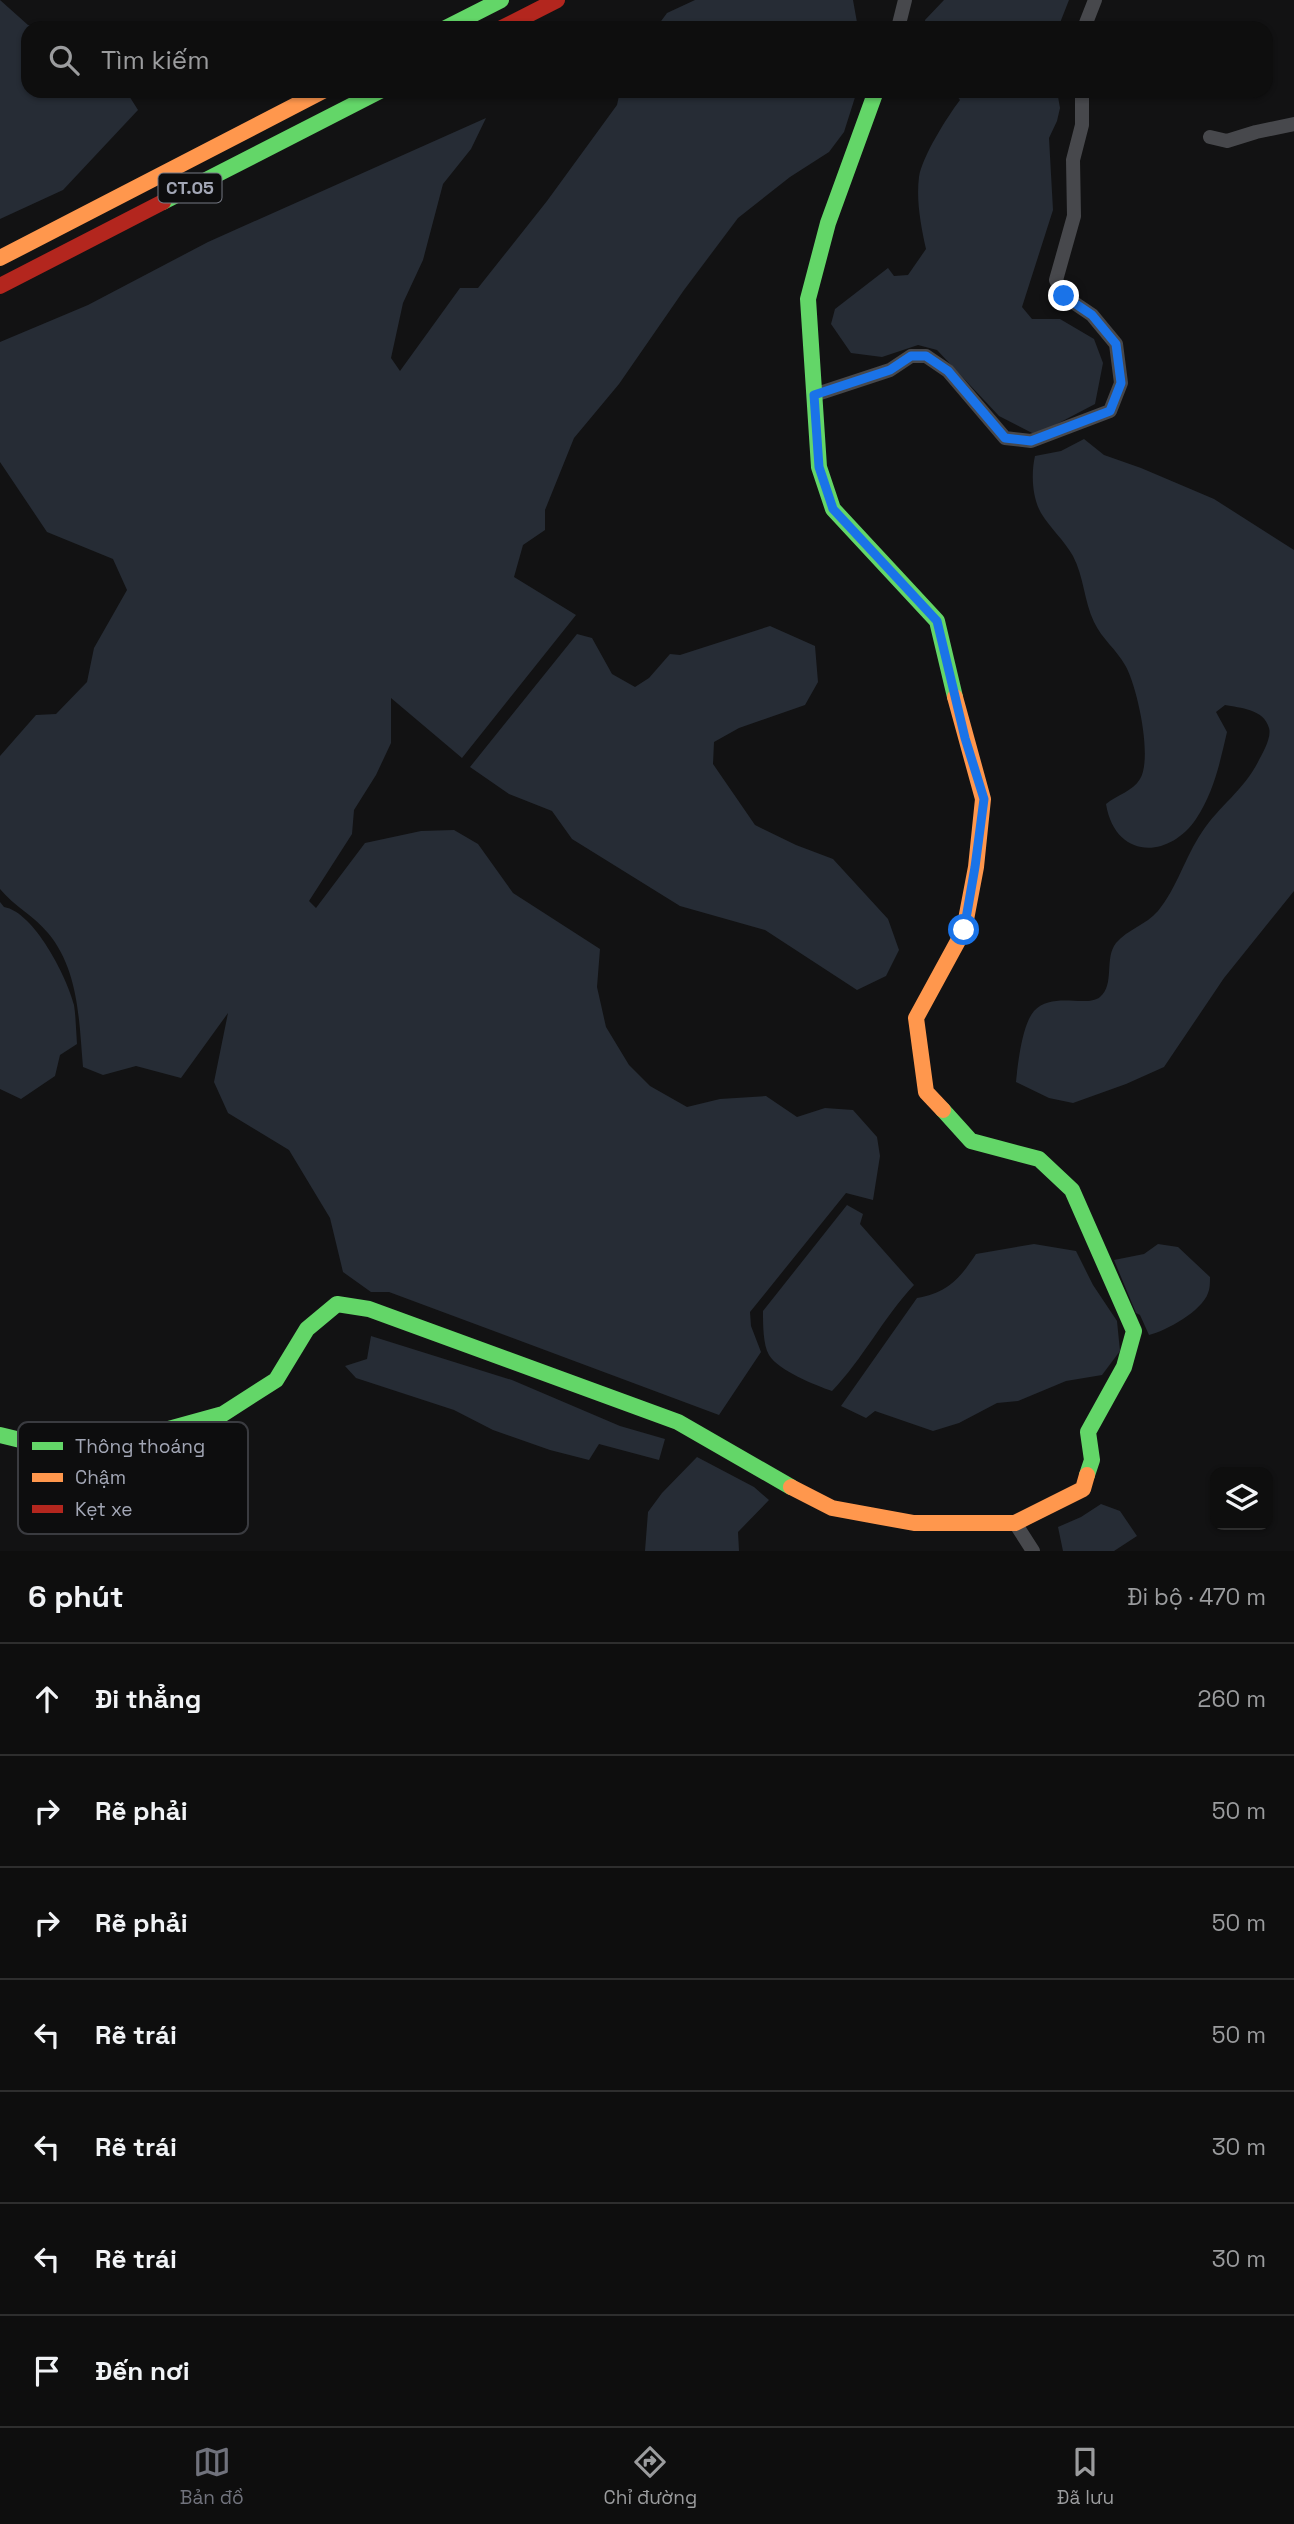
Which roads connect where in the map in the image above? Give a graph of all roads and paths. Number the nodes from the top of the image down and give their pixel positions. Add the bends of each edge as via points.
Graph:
1 (500, 0) edge
2 (557, 0) edge
3 (905, 0) edge
4 (1095, 0) edge
5 (460, 21) edge
6 (516, 21) edge
7 (900, 21) edge
8 (1087, 21) edge
9 (309, 98) edge
10 (366, 98) edge
11 (873, 98) edge
12 (1082, 98) edge
13 (1294, 124) edge
14 (1210, 137) dead end
15 (0, 258) edge
16 (0, 286) edge
17 (814, 395) junction
18 (194, 1422) edge
19 (0, 1435) edge
20 (18, 1439) edge
21 (1015, 1523) junction
22 (1033, 1551) edge

1 - 5 main road
2 - 6 main road
3 - 7 street
4 - 8 street
9 - 15 main road, CT.05
10 - 16 main road, CT.05
11 - 17 main road via 828,223 808,299
12 - 17 street via 1082,124 1073,160 1074,216 1056,280 1064,296 1092,315 1116,344 1121,383 1110,411 1031,441 1005,438 948,371 926,356 911,356 890,370
13 - 14 street via 1227,141
17 - 21 main road via 819,467 833,509 937,621 984,799 964,930 916,1018 926,1092 971,1140 1039,1159 1072,1190 1134,1331 1124,1367 1088,1432 1092,1460 1083,1489
18 - 21 main road via 223,1414 276,1380 307,1329 337,1304 369,1309 678,1422 832,1508 914,1523
19 - 20 main road
21 - 22 street

